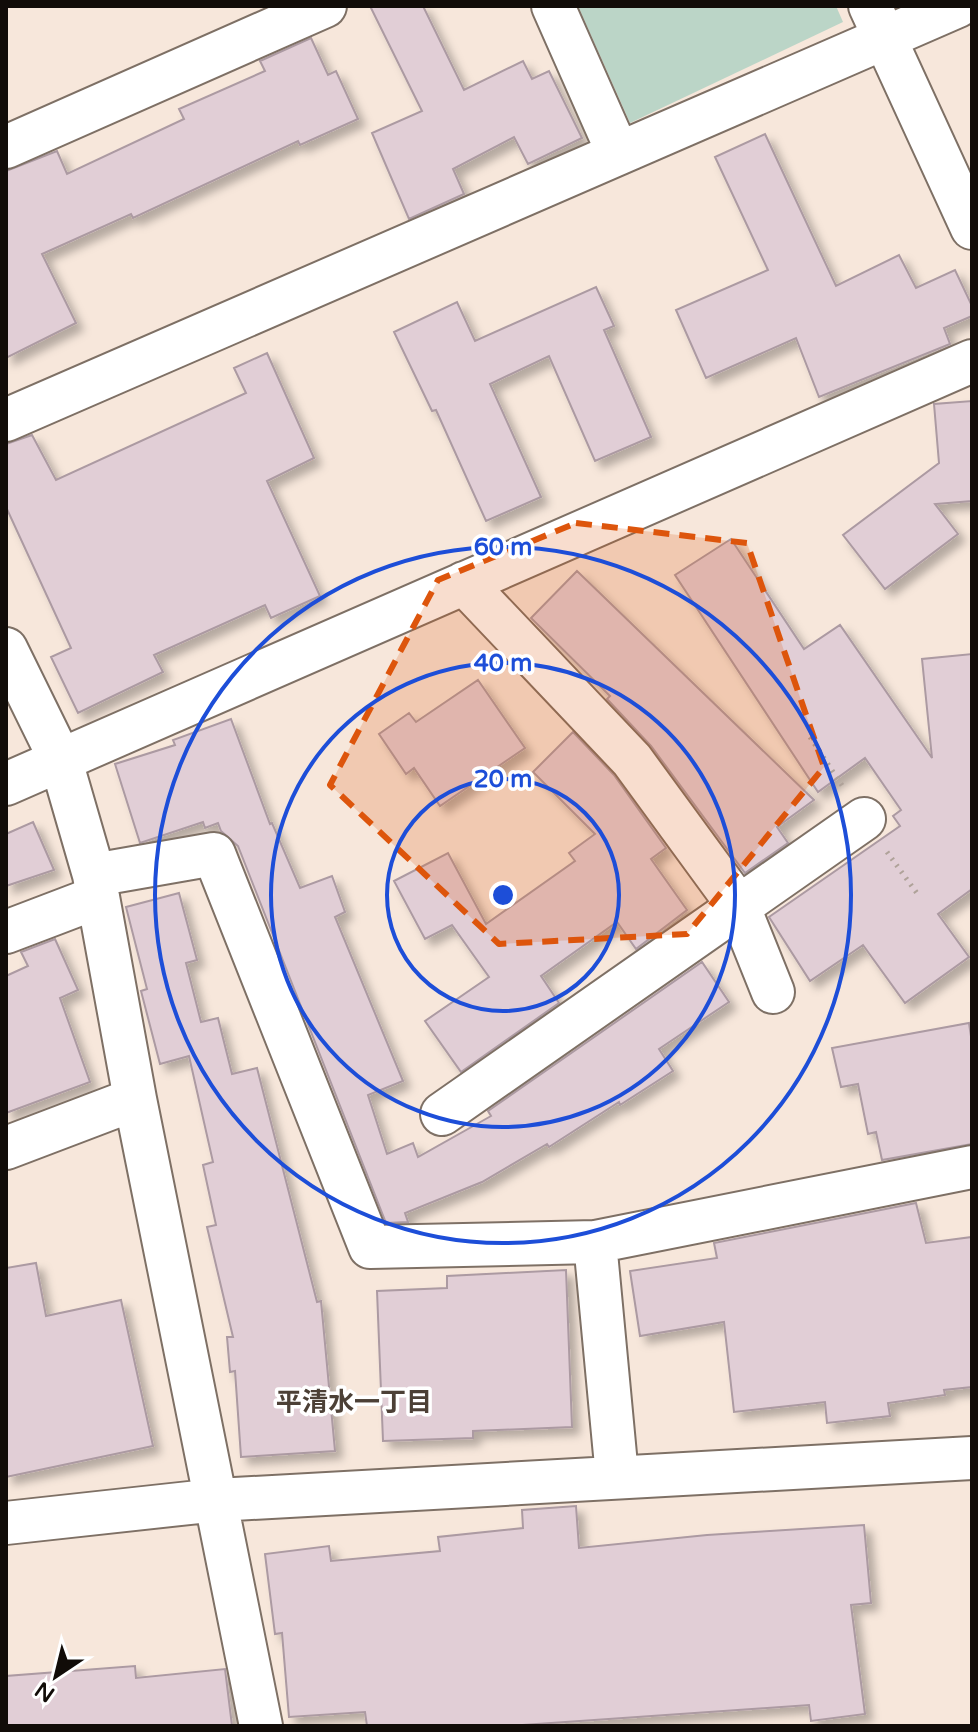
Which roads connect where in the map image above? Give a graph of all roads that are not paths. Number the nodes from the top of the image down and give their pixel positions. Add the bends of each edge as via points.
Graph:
1 (325, 6) edge
2 (553, 6) edge
3 (958, 6) edge
4 (877, 21) edge
5 (6, 147) edge
6 (618, 153) junction
7 (972, 228) edge
8 (972, 361) edge
9 (6, 420) edge
10 (464, 583) junction
11 (6, 649) edge
12 (61, 761) junction
13 (6, 784) edge
14 (864, 819) dead end
15 (96, 886) junction
16 (738, 905) junction
17 (6, 932) edge
18 (773, 992) dead end
19 (135, 1099) junction
20 (442, 1114) dead end
21 (6, 1148) edge
22 (972, 1167) edge
23 (595, 1242) junction
24 (972, 1458) edge
25 (617, 1476) junction
26 (217, 1500) junction
27 (6, 1523) edge
28 (261, 1726) edge

1 - 5 street
2 - 6 street
3 - 4 street
4 - 6 street
4 - 7 street
6 - 9 street
8 - 10 street
10 - 12 street
10 - 16 street via 632,760
11 - 12 street
12 - 13 street
12 - 15 street
14 - 16 street
15 - 17 street
15 - 19 street
15 - 23 street via 214,854 370,1247
16 - 18 street
16 - 20 street
19 - 21 street
19 - 26 street
22 - 23 street
23 - 25 street
24 - 25 street
25 - 26 street
26 - 27 street
26 - 28 street

